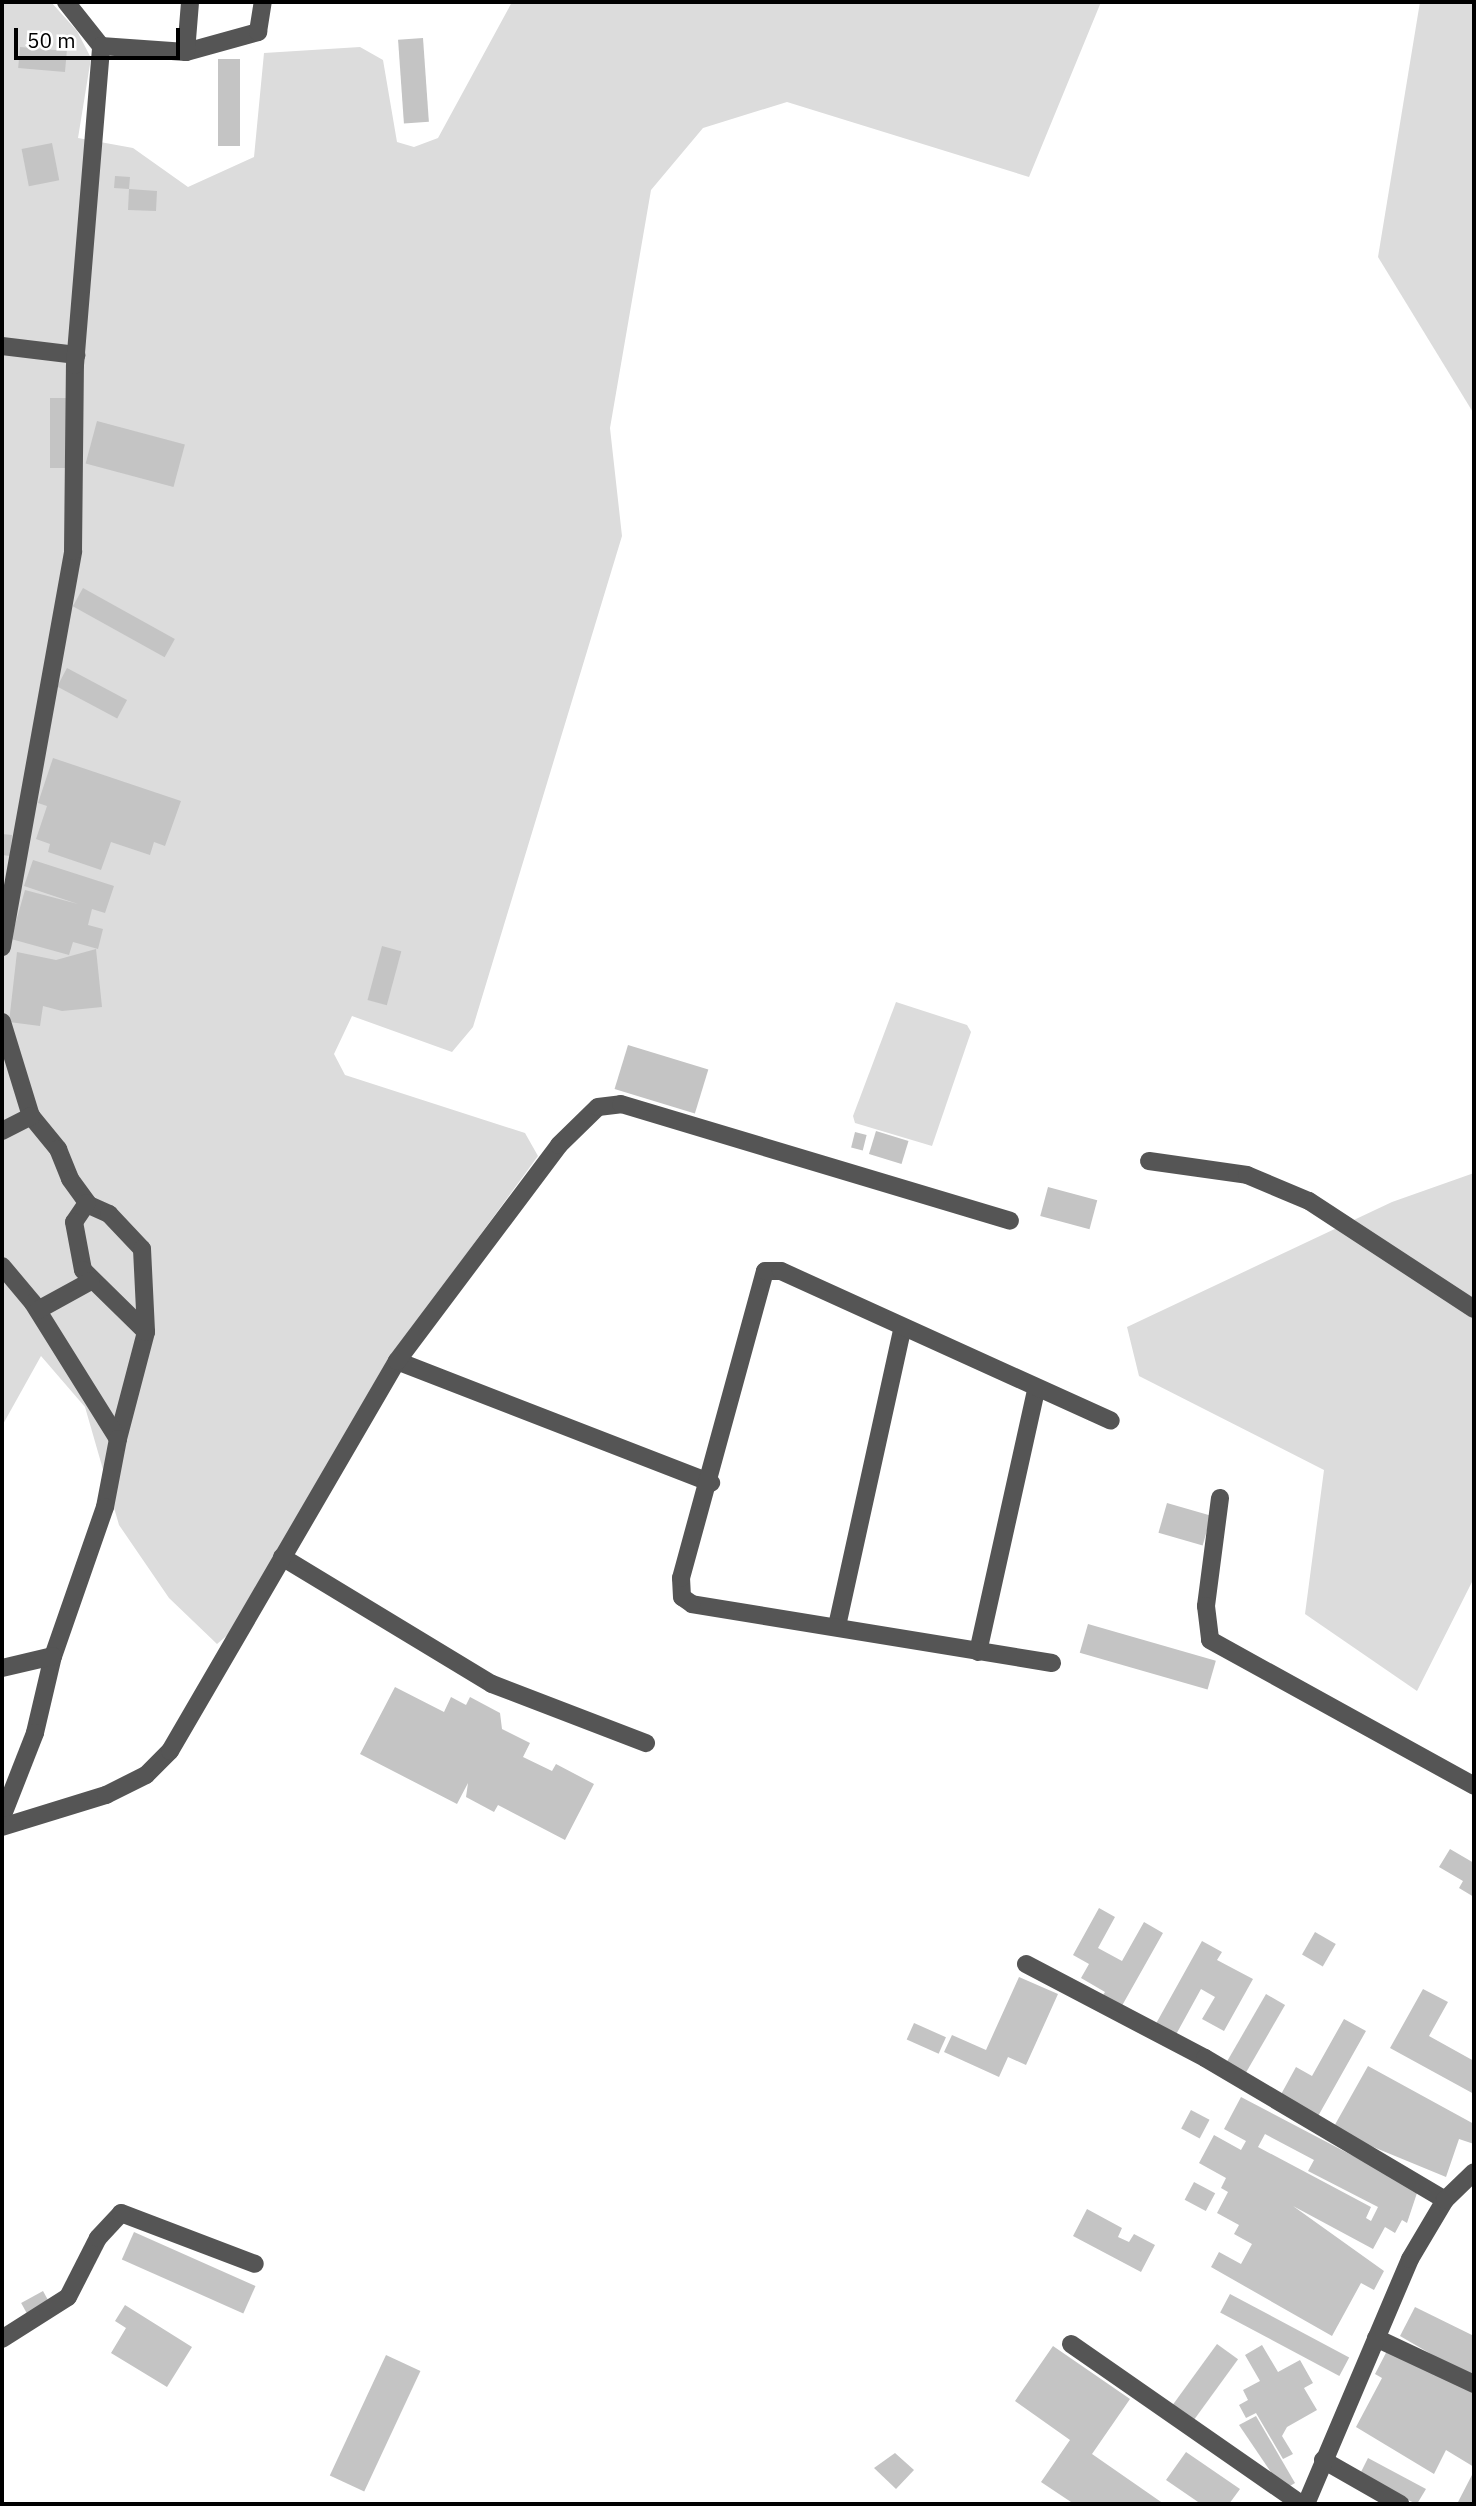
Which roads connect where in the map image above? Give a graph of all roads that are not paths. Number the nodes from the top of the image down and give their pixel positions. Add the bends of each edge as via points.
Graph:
1 (66, 2) edge
2 (190, 2) edge
3 (263, 2) edge
4 (101, 46) junction
5 (186, 52) junction
6 (2, 346) edge
7 (76, 355) junction
8 (2, 947) edge
9 (2, 1022) edge
10 (31, 1116) junction
11 (4, 1129) edge
12 (1149, 1161) dead end
13 (87, 1203) junction
14 (1010, 1221) dead end
15 (2, 1265) edge
16 (91, 1281) junction
17 (1474, 1309) edge
18 (38, 1310) junction
19 (902, 1330) junction
20 (146, 1332) junction
21 (397, 1361) junction
22 (1036, 1391) junction
23 (1111, 1421) dead end
24 (118, 1439) junction
25 (711, 1483) junction
26 (1220, 1498) dead end
27 (282, 1558) junction
28 (837, 1626) junction
29 (978, 1652) junction
30 (52, 1656) junction
31 (1052, 1663) dead end
32 (2, 1668) edge
33 (646, 1743) dead end
34 (1474, 1786) edge
35 (2, 1817) edge
36 (2, 1827) edge
37 (1026, 1964) dead end
38 (1474, 2172) edge
39 (1446, 2200) junction
40 (256, 2264) dead end
41 (1376, 2338) junction
42 (2, 2339) edge
43 (1071, 2344) dead end
44 (1474, 2384) edge
45 (1323, 2460) junction
46 (1303, 2504) edge
47 (1400, 2504) edge

1 - 4 street
2 - 5 street
3 - 5 street via 258,32
4 - 5 street
4 - 7 street
6 - 7 street
7 - 8 street via 73,551
9 - 10 street
10 - 11 street
10 - 13 street
12 - 17 street via 1247,1175 1308,1201
13 - 16 street via 74,1222 83,1270
13 - 20 street via 108,1214 142,1250
14 - 21 street via 621,1104 598,1107 559,1144
15 - 18 street
16 - 18 street
16 - 20 street
18 - 24 street
19 - 22 street
19 - 25 street via 781,1270 765,1271
19 - 28 street
20 - 24 street
21 - 25 street
21 - 27 street
22 - 23 street
22 - 29 street
24 - 30 street via 105,1507
25 - 28 street via 681,1578 682,1597 710,1608
26 - 34 street via 1206,1606 1210,1640
27 - 33 street via 492,1684
27 - 36 street via 190,1724 146,1775 106,1795
28 - 29 street
29 - 31 street
30 - 32 street
30 - 35 street via 35,1733
37 - 39 street via 1216,2065
38 - 39 street
39 - 41 street via 1410,2259
40 - 42 street via 121,2213 98,2238 68,2297
41 - 44 street
41 - 45 street
43 - 46 street
45 - 46 street
45 - 47 street

